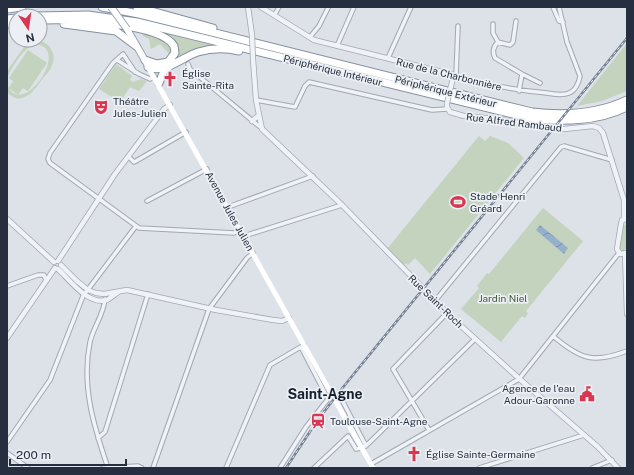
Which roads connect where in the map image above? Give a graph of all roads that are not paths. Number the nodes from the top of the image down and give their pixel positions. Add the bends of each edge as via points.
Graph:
1 (22, 7) edge
2 (102, 7) edge
3 (110, 7) edge
4 (137, 7) edge
5 (149, 7) edge
6 (248, 7) edge
7 (261, 7) edge
8 (279, 7) edge
9 (354, 7) edge
10 (411, 7) edge
11 (553, 7) edge
12 (559, 7) edge
13 (328, 8) edge
14 (7, 9) edge
15 (157, 11) junction
16 (275, 14) junction
17 (48, 16) edge
18 (516, 21) dead end
19 (48, 22) edge
20 (563, 22) junction
21 (48, 23) edge
22 (492, 24) dead end
23 (458, 26) dead end
24 (310, 38) junction
25 (240, 39) junction
26 (498, 42) junction
27 (136, 46) junction
28 (337, 46) junction
29 (264, 53) junction
30 (388, 58) junction
31 (117, 60) junction
32 (147, 64) junction
33 (188, 64) dead end
34 (170, 66) junction
35 (135, 72) junction
36 (522, 74) junction
37 (154, 76) junction
38 (455, 76) junction
39 (159, 83) junction
40 (540, 84) dead end
41 (520, 91) junction
42 (627, 94) edge
43 (256, 100) junction
44 (627, 100) edge
45 (170, 105) junction
46 (627, 107) edge
47 (447, 109) junction
48 (586, 112) junction
49 (258, 116) junction
50 (252, 121) junction
51 (260, 127) junction
52 (186, 132) junction
53 (130, 157) junction
54 (612, 160) junction
55 (207, 169) junction
56 (313, 176) junction
57 (99, 199) junction
58 (147, 201) dead end
59 (342, 204) junction
60 (228, 207) junction
61 (7, 219) edge
62 (625, 219) edge
63 (136, 226) junction
64 (240, 230) junction
65 (244, 236) junction
66 (626, 252) edge
67 (253, 253) junction
68 (619, 253) junction
69 (57, 265) junction
70 (46, 279) junction
71 (7, 286) edge
72 (121, 290) junction
73 (86, 292) junction
74 (104, 294) junction
75 (148, 294) junction
76 (105, 300) junction
77 (436, 301) junction
78 (209, 309) junction
79 (447, 313) junction
80 (627, 314) edge
81 (289, 318) junction
82 (553, 336) junction
83 (7, 338) edge
84 (475, 339) junction
85 (302, 346) junction
86 (627, 351) edge
87 (519, 379) junction
88 (343, 402) dead end
89 (412, 402) junction
90 (429, 430) junction
91 (584, 435) junction
92 (98, 438) junction
93 (7, 442) edge
94 (364, 447) junction
95 (7, 454) edge
96 (612, 460) junction
97 (372, 466) edge
98 (488, 466) edge
99 (28, 468) edge
100 (103, 468) edge
101 (108, 468) edge
102 (142, 468) edge
103 (153, 468) edge
104 (226, 468) edge
105 (280, 468) edge
106 (314, 468) edge
107 (479, 468) edge
108 (592, 468) edge
109 (618, 468) edge

1 - 14 highway
2 - 25 highway, Périphérique Extérieur
3 - 27 main road, Avenue Jules Julien, bridge
4 - 15 highway
5 - 15 highway
6 - 43 street, bridge
7 - 16 street, Rue de la Charbonnière
8 - 16 street
9 - 28 street
10 - 30 street
11 - 20 street via 559,21
12 - 20 street
13 - 24 street
15 - 25 highway via 234,34
16 - 24 street, Rue de la Charbonnière
17 - 29 highway, Périphérique Intérieur via 116,18
18 - 26 street via 513,42 510,45
19 - 32 highway via 90,21 118,25 169,39 175,53 168,62
20 - 41 street, Rue de la Charbonnière via 580,81 566,94
21 - 27 highway via 110,29 120,33
22 - 26 street
23 - 38 street
24 - 28 street, Rue de la Charbonnière
25 - 48 highway, Périphérique Extérieur via 517,109 560,114
26 - 36 street via 493,49 495,58
27 - 32 main road, Avenue Jules Julien
28 - 30 street, Rue de la Charbonnière
29 - 34 highway via 256,55 233,50 208,50 198,52
29 - 46 highway, Périphérique Intérieur via 529,118 576,120 601,116
30 - 38 street, Rue de la Charbonnière
31 - 35 street
31 - 35 street via 124,54
31 - 57 street via 95,88 48,159
32 - 34 highway via 159,69
32 - 37 main road, Avenue Jules Julien
33 - 50 street via 190,69
34 - 39 highway via 164,71
35 - 37 street via 150,78
36 - 40 street
36 - 41 street
37 - 39 main road, Avenue Jules Julien
38 - 41 street, Rue de la Charbonnière
38 - 47 street, bridge
39 - 45 main road, Avenue Jules Julien
42 - 48 highway
43 - 47 street, Rue Alfred Rambaud via 295,107 309,82 432,110
43 - 49 street
44 - 48 highway, Périphérique Extérieur
45 - 52 main road, Avenue Jules Julien
45 - 53 street via 164,109
47 - 54 street, Rue Alfred Rambaud via 464,116 497,119 535,127 564,129 594,126 603,133
49 - 50 street
49 - 51 street
50 - 51 street
51 - 56 street, Rue Saint-Roch
52 - 53 street via 134,162
52 - 55 main road, Avenue Jules Julien
53 - 57 street via 116,172
54 - 62 street, Rue Alfred Rambaud via 624,200
54 - 77 street via 566,146 560,147
55 - 58 street
55 - 60 main road, Avenue Jules Julien
56 - 59 street, Rue Saint-Roch
56 - 60 street
57 - 63 street
57 - 69 street
59 - 65 street
59 - 77 street, Rue Saint-Roch
60 - 64 main road, Avenue Jules Julien
61 - 69 street
62 - 68 street, Rue Alfred Rambaud via 619,231
63 - 64 street via 143,229 234,233
63 - 73 street
64 - 65 main road, Avenue Jules Julien
65 - 67 main road, Avenue Jules Julien
66 - 68 street
66 - 80 street
67 - 78 street
67 - 81 main road, Avenue Jules Julien
68 - 82 street
69 - 70 street
69 - 73 street via 73,286
70 - 71 street via 44,275 38,275
70 - 83 street
72 - 74 street
72 - 75 street
72 - 76 street
73 - 74 street
73 - 76 street via 99,300
73 - 93 street via 50,380
74 - 76 street
75 - 78 street
75 - 92 street via 104,432
76 - 92 street via 92,333 87,360 90,405
77 - 79 street, Rue Saint-Roch
78 - 81 street via 279,321
78 - 103 street
79 - 84 street, Rue Saint-Roch
79 - 89 street via 393,369
81 - 85 main road, Avenue Jules Julien
82 - 86 street via 570,350 585,357 607,357
82 - 87 street
84 - 87 street, Rue Saint-Roch
84 - 89 street
85 - 94 main road, Avenue Jules Julien
85 - 104 street via 270,365
85 - 105 street, Avenue Jules Julien via 328,397
87 - 90 street
87 - 91 street, Rue Saint-Roch
88 - 94 street
89 - 90 street
89 - 94 street
90 - 97 street
91 - 96 street, Rue Saint-Roch
91 - 98 street
92 - 101 street
94 - 97 main road, Avenue Jules Julien
94 - 106 street via 356,449 348,436
95 - 99 street
96 - 108 street
96 - 109 street, Rue Saint-Roch
98 - 107 street
100 - 101 street
101 - 102 street

